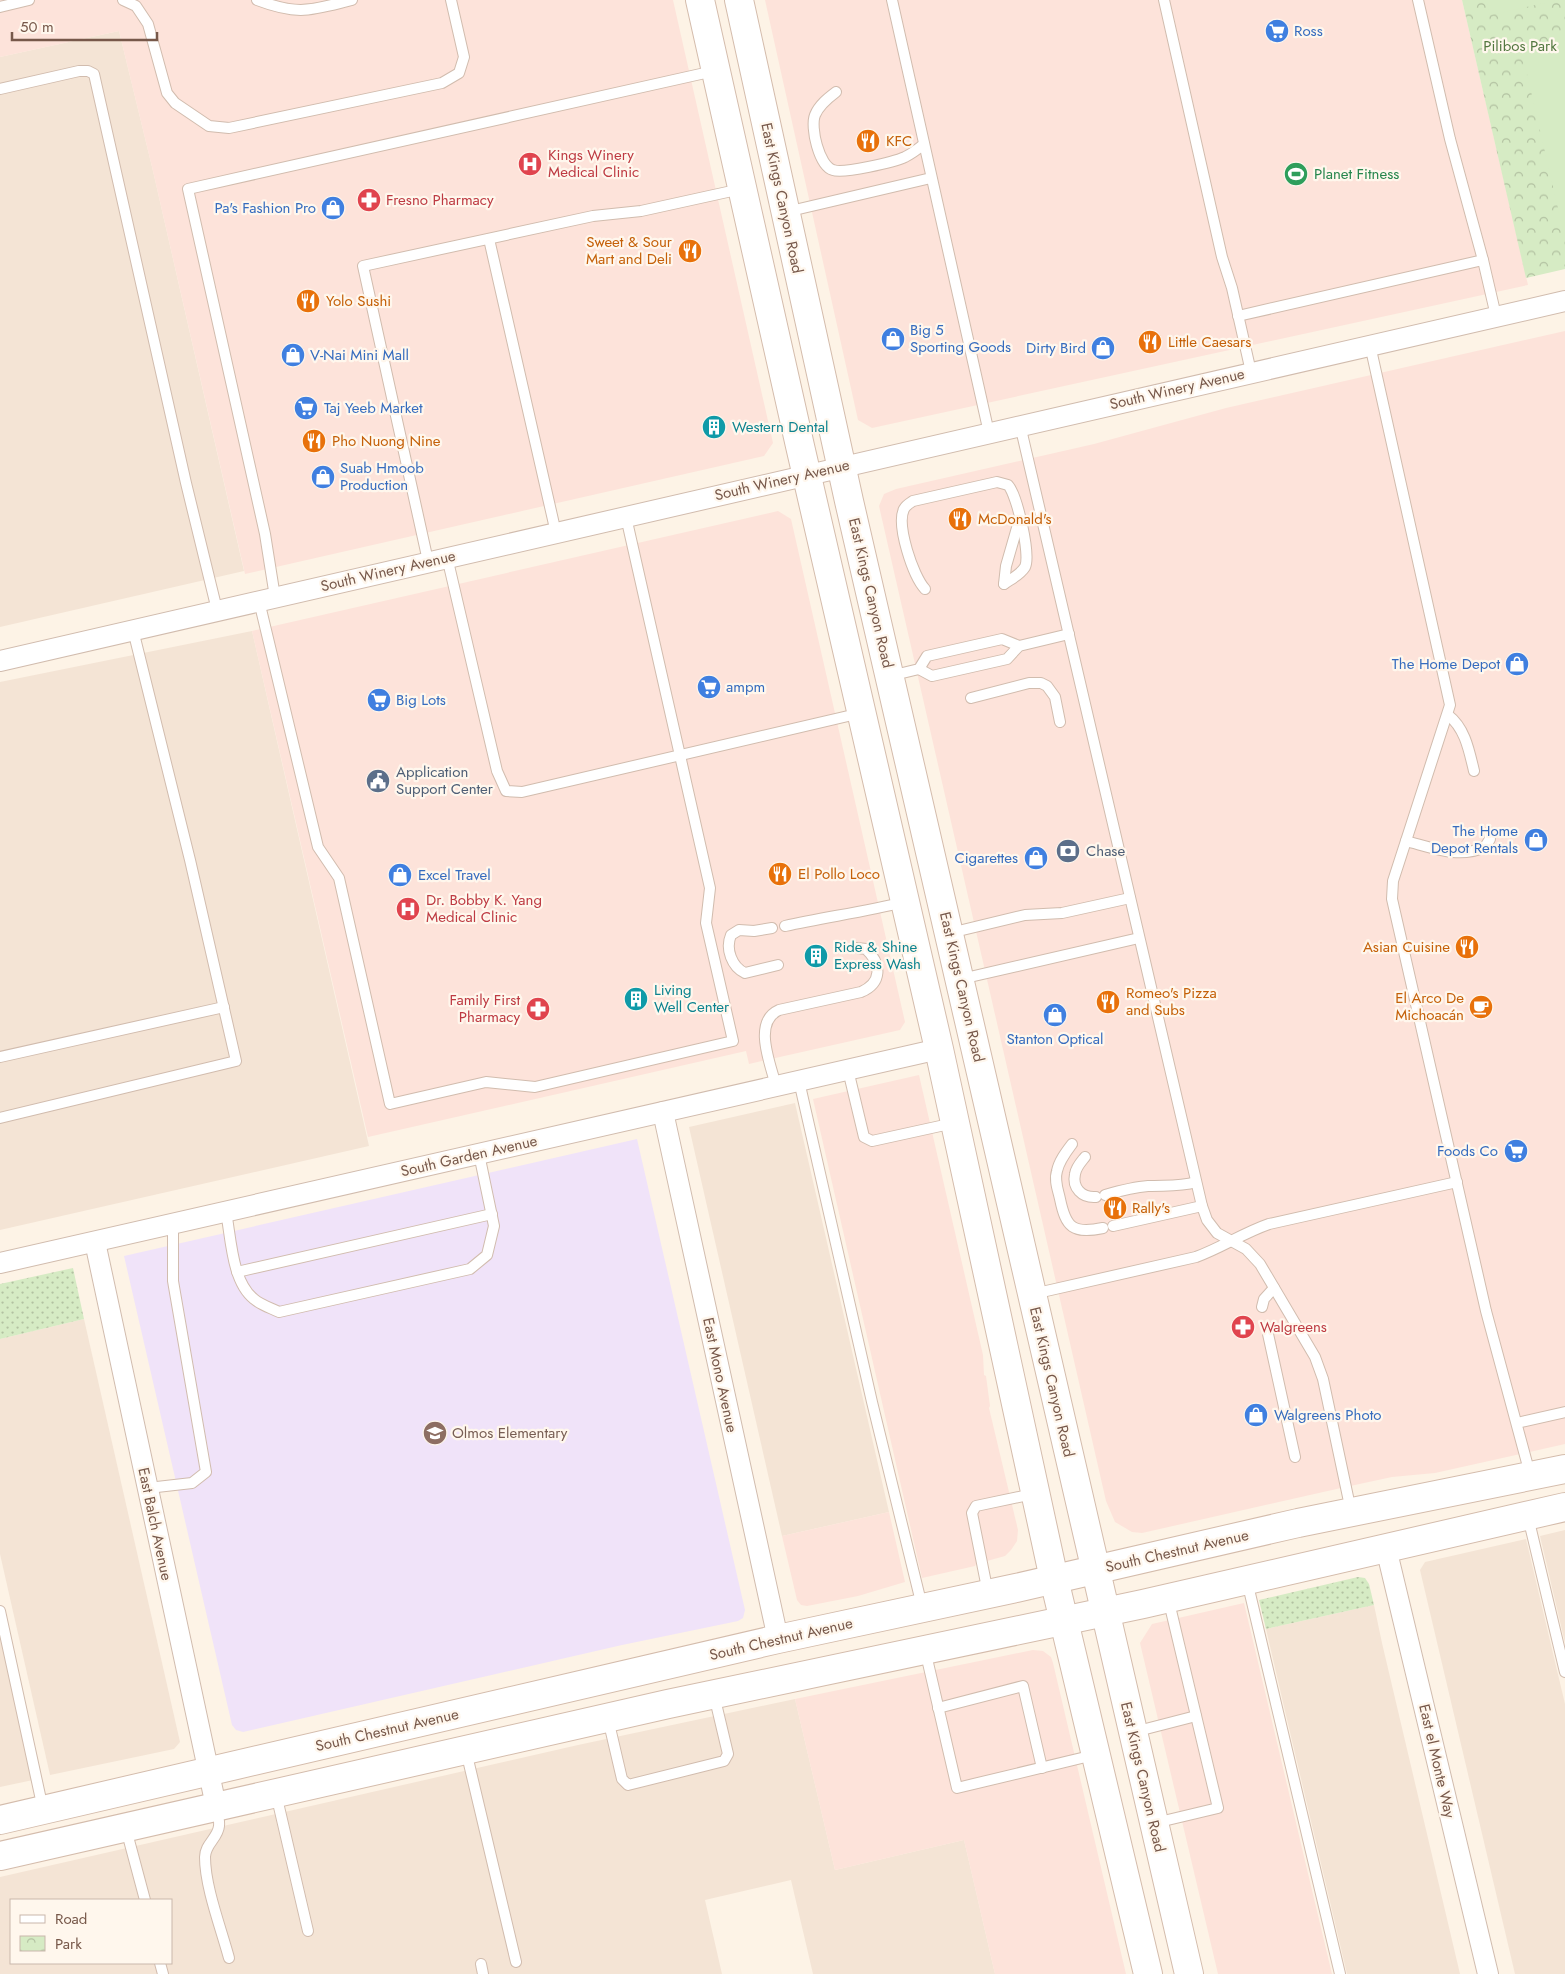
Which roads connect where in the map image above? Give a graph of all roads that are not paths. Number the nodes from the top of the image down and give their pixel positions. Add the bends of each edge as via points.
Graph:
1 (29, 0) edge
2 (124, 0) edge
3 (257, 0) edge
4 (352, 0) edge
5 (451, 0) edge
6 (700, 0) edge
7 (739, 0) edge
8 (892, 0) edge
9 (1164, 0) edge
10 (1418, 0) edge
11 (0, 7) edge
12 (716, 71) junction
13 (0, 89) edge
14 (836, 92) dead end
15 (924, 144) junction
16 (931, 178) junction
17 (742, 188) junction
18 (786, 213) junction
19 (489, 239) junction
20 (1483, 260) junction
21 (1565, 301) edge
22 (1238, 316) junction
23 (1496, 316) junction
24 (1370, 345) junction
25 (1251, 372) junction
26 (1020, 425) junction
27 (989, 432) junction
28 (842, 466) junction
29 (806, 474) junction
30 (626, 517) junction
31 (1020, 520) junction
32 (556, 533) junction
33 (438, 559) junction
34 (925, 589) dead end
35 (267, 599) junction
36 (218, 610) junction
37 (134, 630) junction
38 (1068, 634) junction
39 (1019, 646) junction
40 (0, 661) edge
41 (919, 668) junction
42 (890, 676) junction
43 (971, 698) dead end
44 (862, 713) junction
45 (1448, 715) junction
46 (1060, 722) dead end
47 (680, 755) junction
48 (1474, 771) dead end
49 (1489, 832) dead end
50 (1406, 841) junction
51 (1130, 898) junction
52 (905, 902) junction
53 (785, 926) dead end
54 (772, 928) dead end
55 (949, 933) junction
56 (1139, 938) junction
57 (857, 948) dead end
58 (778, 965) dead end
59 (960, 979) junction
60 (224, 1007) junction
61 (939, 1049) junction
62 (0, 1057) edge
63 (848, 1070) junction
64 (799, 1081) junction
65 (776, 1086) junction
66 (663, 1112) junction
67 (0, 1118) edge
68 (955, 1122) junction
69 (1072, 1144) dead end
70 (479, 1154) junction
71 (1085, 1157) dead end
72 (1196, 1182) junction
73 (1457, 1182) junction
74 (1202, 1206) junction
75 (226, 1212) junction
76 (492, 1214) junction
77 (173, 1224) junction
78 (95, 1242) junction
79 (1231, 1242) junction
80 (0, 1263) edge
81 (237, 1272) junction
82 (1274, 1288) junction
83 (1032, 1294) junction
84 (1262, 1307) dead end
85 (1268, 1334) dead end
86 (1565, 1412) edge
87 (1517, 1423) junction
88 (1295, 1457) dead end
89 (1565, 1469) edge
90 (1530, 1476) junction
91 (148, 1488) junction
92 (1035, 1494) junction
93 (1565, 1508) edge
94 (1352, 1512) junction
95 (1528, 1516) junction
96 (1386, 1548) junction
97 (1095, 1570) junction
98 (1054, 1579) junction
99 (1247, 1580) junction
100 (989, 1594) junction
101 (1168, 1598) junction
102 (923, 1608) junction
103 (0, 1611) edge
104 (1105, 1612) junction
105 (1063, 1620) junction
106 (778, 1639) junction
107 (924, 1649) junction
108 (1565, 1672) edge
109 (714, 1694) junction
110 (495, 1705) junction
111 (938, 1708) junction
112 (1196, 1716) junction
113 (608, 1718) junction
114 (1133, 1732) junction
115 (504, 1741) junction
116 (466, 1750) junction
117 (1095, 1755) junction
118 (1042, 1768) junction
119 (209, 1772) junction
120 (276, 1793) junction
121 (216, 1806) junction
122 (43, 1810) junction
123 (0, 1820) edge
124 (1154, 1823) junction
125 (126, 1827) junction
126 (0, 1856) edge
127 (145, 1899) edge
128 (308, 1931) dead end
129 (229, 1958) dead end
130 (516, 1962) dead end
131 (1148, 1974) edge
132 (1189, 1974) edge
133 (1340, 1974) edge
134 (1488, 1974) edge

1 - 11 lane
2 - 5 lane via 136,6 148,24 167,92 175,103 210,126 228,128 442,83 459,72 464,57
3 - 4 lane via 289,10 306,11
6 - 12 main road
7 - 18 main road, East Kings Canyon Road
8 - 15 lane
9 - 22 lane
10 - 20 lane via 1450,139
12 - 17 main road
12 - 35 lane via 188,189 265,534
13 - 36 lane via 79,71 94,74 181,463
14 - 15 lane via 818,109 813,124 820,156 832,170 846,171 898,160
15 - 16 lane
16 - 18 lane
16 - 27 lane
17 - 19 lane via 641,211 593,216
17 - 29 main road
18 - 28 main road, East Kings Canyon Road
19 - 32 lane
19 - 33 lane via 363,266
20 - 22 lane
20 - 23 lane
21 - 23 street, South Winery Avenue
22 - 25 lane
23 - 24 street, South Winery Avenue
24 - 25 street, South Winery Avenue
24 - 45 lane via 1449,696
25 - 26 street, South Winery Avenue
26 - 27 street, South Winery Avenue
26 - 38 lane
27 - 28 street, South Winery Avenue
28 - 29 street, South Winery Avenue
28 - 42 main road, East Kings Canyon Road
29 - 30 street, South Winery Avenue
29 - 44 main road
30 - 32 street, South Winery Avenue
30 - 47 lane
31 - 31 lane via 1028,558 1022,571 1004,584
31 - 34 lane via 1016,498 1003,483 990,482 908,504 902,525 911,566
32 - 33 street, South Winery Avenue
33 - 35 street, South Winery Avenue
33 - 47 lane via 497,771 506,791 522,792
35 - 36 street, South Winery Avenue
35 - 47 lane via 318,847 339,878 390,1104 486,1082 535,1087 733,1041 706,923 710,888
36 - 37 street, South Winery Avenue
37 - 40 street, South Winery Avenue
37 - 60 lane
38 - 39 lane
38 - 51 lane
39 - 41 lane via 1002,639 928,656
39 - 41 lane via 1007,659 932,676
41 - 42 lane
42 - 55 main road, East Kings Canyon Road
43 - 46 lane via 1029,683 1041,683 1051,690
44 - 47 lane
44 - 52 main road
45 - 48 lane via 1456,721 1463,734
45 - 50 lane
49 - 50 lane via 1490,839 1485,847 1464,853
50 - 73 lane via 1392,881 1392,899
51 - 55 lane via 1062,913 1025,915
51 - 56 lane
52 - 53 lane
52 - 61 main road
54 - 58 lane via 739,930 731,935 729,949 735,964 746,973
55 - 59 main road, East Kings Canyon Road
56 - 59 lane
56 - 72 lane
57 - 65 lane via 866,949 878,968 874,984 868,989 779,1010 768,1019 764,1029 765,1040
59 - 83 main road, East Kings Canyon Road
60 - 62 lane
60 - 67 lane via 236,1061
61 - 63 street, South Garden Avenue
61 - 68 main road
63 - 64 street, South Garden Avenue
63 - 68 lane via 864,1137 872,1141
64 - 65 street, South Garden Avenue
64 - 102 lane
65 - 66 street, South Garden Avenue
66 - 70 street, South Garden Avenue
66 - 106 street, East Mono Avenue
68 - 92 main road
69 - 74 lane via 1056,1175 1064,1216 1076,1229 1086,1231 1108,1227
70 - 75 street, South Garden Avenue
70 - 76 lane
71 - 72 lane via 1074,1176 1078,1190 1090,1198 1133,1188 1175,1187
72 - 74 lane
73 - 79 lane via 1269,1224
73 - 87 lane via 1486,1311
74 - 79 lane via 1217,1233
75 - 77 street, South Garden Avenue
75 - 81 lane
76 - 81 lane
76 - 81 lane via 494,1226 487,1255 470,1269 279,1312 254,1300 241,1284
77 - 78 street, South Garden Avenue
77 - 91 lane via 173,1281 206,1472 192,1483
78 - 80 street, South Garden Avenue
78 - 91 street, East Balch Avenue
79 - 82 lane via 1253,1256
79 - 83 lane via 1196,1257
82 - 84 lane via 1264,1299
82 - 94 lane via 1319,1368
83 - 97 main road, East Kings Canyon Road
85 - 88 lane
86 - 87 lane
87 - 90 lane
89 - 90 main road, South Chestnut Avenue
90 - 94 main road, South Chestnut Avenue
90 - 96 main road via 1526,1488 1512,1500 1411,1526
91 - 119 street, East Balch Avenue
92 - 98 main road
92 - 100 lane via 976,1506 972,1513
93 - 95 main road
94 - 97 main road, South Chestnut Avenue
95 - 96 main road
95 - 108 lane
96 - 99 main road
96 - 134 street, East el Monte Way
97 - 98 main road, South Chestnut Avenue
97 - 104 main road, East Kings Canyon Road
98 - 100 main road, South Chestnut Avenue
98 - 105 main road
99 - 101 main road
99 - 133 lane
100 - 102 main road, South Chestnut Avenue
101 - 104 main road
101 - 112 lane
102 - 106 main road, South Chestnut Avenue
103 - 122 lane
104 - 105 main road
104 - 114 main road, East Kings Canyon Road
105 - 107 main road
105 - 117 main road
106 - 110 main road, South Chestnut Avenue
107 - 109 main road
107 - 111 lane
109 - 113 main road
109 - 113 lane via 728,1754 724,1761 628,1785 622,1779
110 - 115 main road
110 - 119 main road, South Chestnut Avenue
111 - 118 lane via 957,1788
111 - 118 lane via 1023,1686
112 - 114 lane
112 - 124 lane via 1218,1808
113 - 115 main road
114 - 124 main road, East Kings Canyon Road
115 - 116 main road
116 - 120 main road
116 - 130 lane
117 - 118 lane
117 - 131 main road
119 - 121 street, East Balch Avenue
119 - 122 main road, South Chestnut Avenue
120 - 121 main road
120 - 128 lane
121 - 125 main road
121 - 129 lane via 220,1824 217,1835 205,1850 205,1858
122 - 123 main road, South Chestnut Avenue
124 - 132 main road, East Kings Canyon Road
125 - 126 main road
125 - 127 lane

